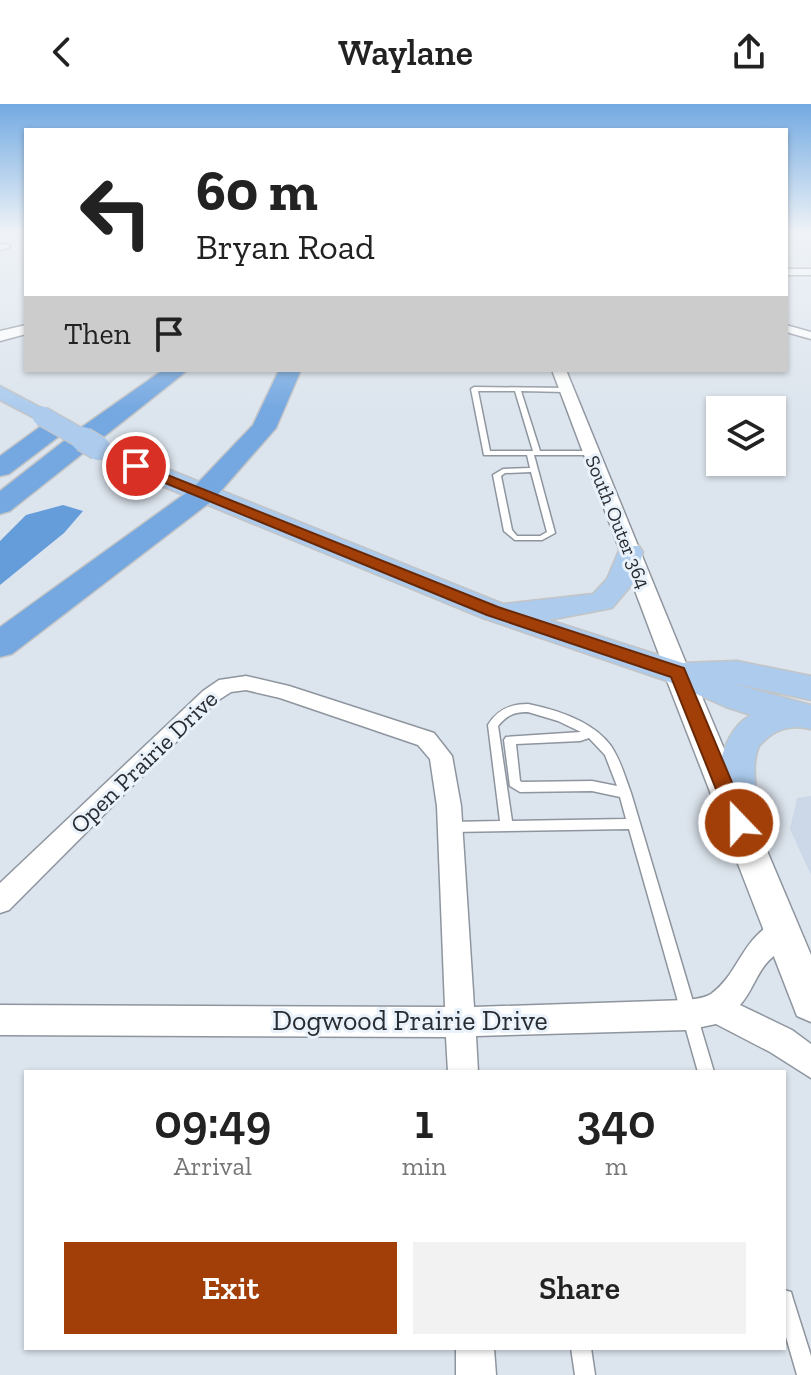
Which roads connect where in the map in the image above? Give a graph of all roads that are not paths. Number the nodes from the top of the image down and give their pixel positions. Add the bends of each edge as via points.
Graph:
1 (811, 323) edge
2 (792, 329) edge
3 (24, 330) edge
4 (0, 336) edge
5 (811, 336) edge
6 (174, 372) edge
7 (289, 372) edge
8 (560, 372) edge
9 (517, 389) junction
10 (566, 390) junction
11 (0, 392) edge
12 (534, 453) junction
13 (590, 453) junction
14 (0, 456) edge
15 (0, 468) edge
16 (535, 470) junction
17 (203, 494) junction
18 (0, 505) edge
19 (630, 552) junction
20 (493, 611) junction
21 (0, 645) edge
22 (678, 673) junction
23 (805, 706) edge
24 (589, 733) junction
25 (625, 793) junction
26 (739, 823) junction
27 (634, 824) junction
28 (507, 825) junction
29 (450, 827) junction
30 (0, 901) edge
31 (783, 931) junction
32 (811, 1002) edge
33 (717, 1009) junction
34 (687, 1015) junction
35 (0, 1020) edge
36 (461, 1022) junction
37 (811, 1063) edge
38 (463, 1070) edge
39 (705, 1070) edge
40 (786, 1306) edge
41 (475, 1350) edge
42 (581, 1350) edge
43 (476, 1375) edge
44 (585, 1375) edge
45 (807, 1375) edge

1 - 2 street
2 - 5 street
3 - 4 main road
6 - 18 highway
7 - 17 highway via 264,428
8 - 10 street, South Outer 364
9 - 10 lane
9 - 12 lane
9 - 12 lane via 474,389 487,453
10 - 13 street, South Outer 364
11 - 17 main road, bridge via 98,448
12 - 13 lane
12 - 16 lane
13 - 19 street, South Outer 364
14 - 15 highway via 87,404
16 - 16 lane via 550,536 515,538 508,531 497,475
17 - 20 main road
17 - 21 highway
19 - 20 main road via 620,582 602,602 557,610
19 - 22 street, South Outer 364
20 - 22 main road
22 - 23 main road via 737,699
22 - 26 main road
23 - 26 main road via 757,723 745,735 739,749
24 - 25 lane via 609,751
24 - 25 lane via 510,740 514,783 604,787
24 - 28 lane via 541,711 518,708 500,715 493,725
25 - 27 lane
26 - 31 main road
27 - 28 lane
27 - 34 lane
28 - 29 lane
29 - 30 street, Open Prairie Drive via 441,756 426,739 282,691 246,683 226,685
29 - 36 street
31 - 32 main road
31 - 33 street via 755,955 739,985
33 - 34 street, Dogwood Prairie Drive
33 - 37 street via 781,1041
34 - 36 street, Dogwood Prairie Drive
34 - 39 lane
35 - 36 street, Dogwood Prairie Drive
36 - 38 street
40 - 45 lane
41 - 43 street
42 - 44 lane

